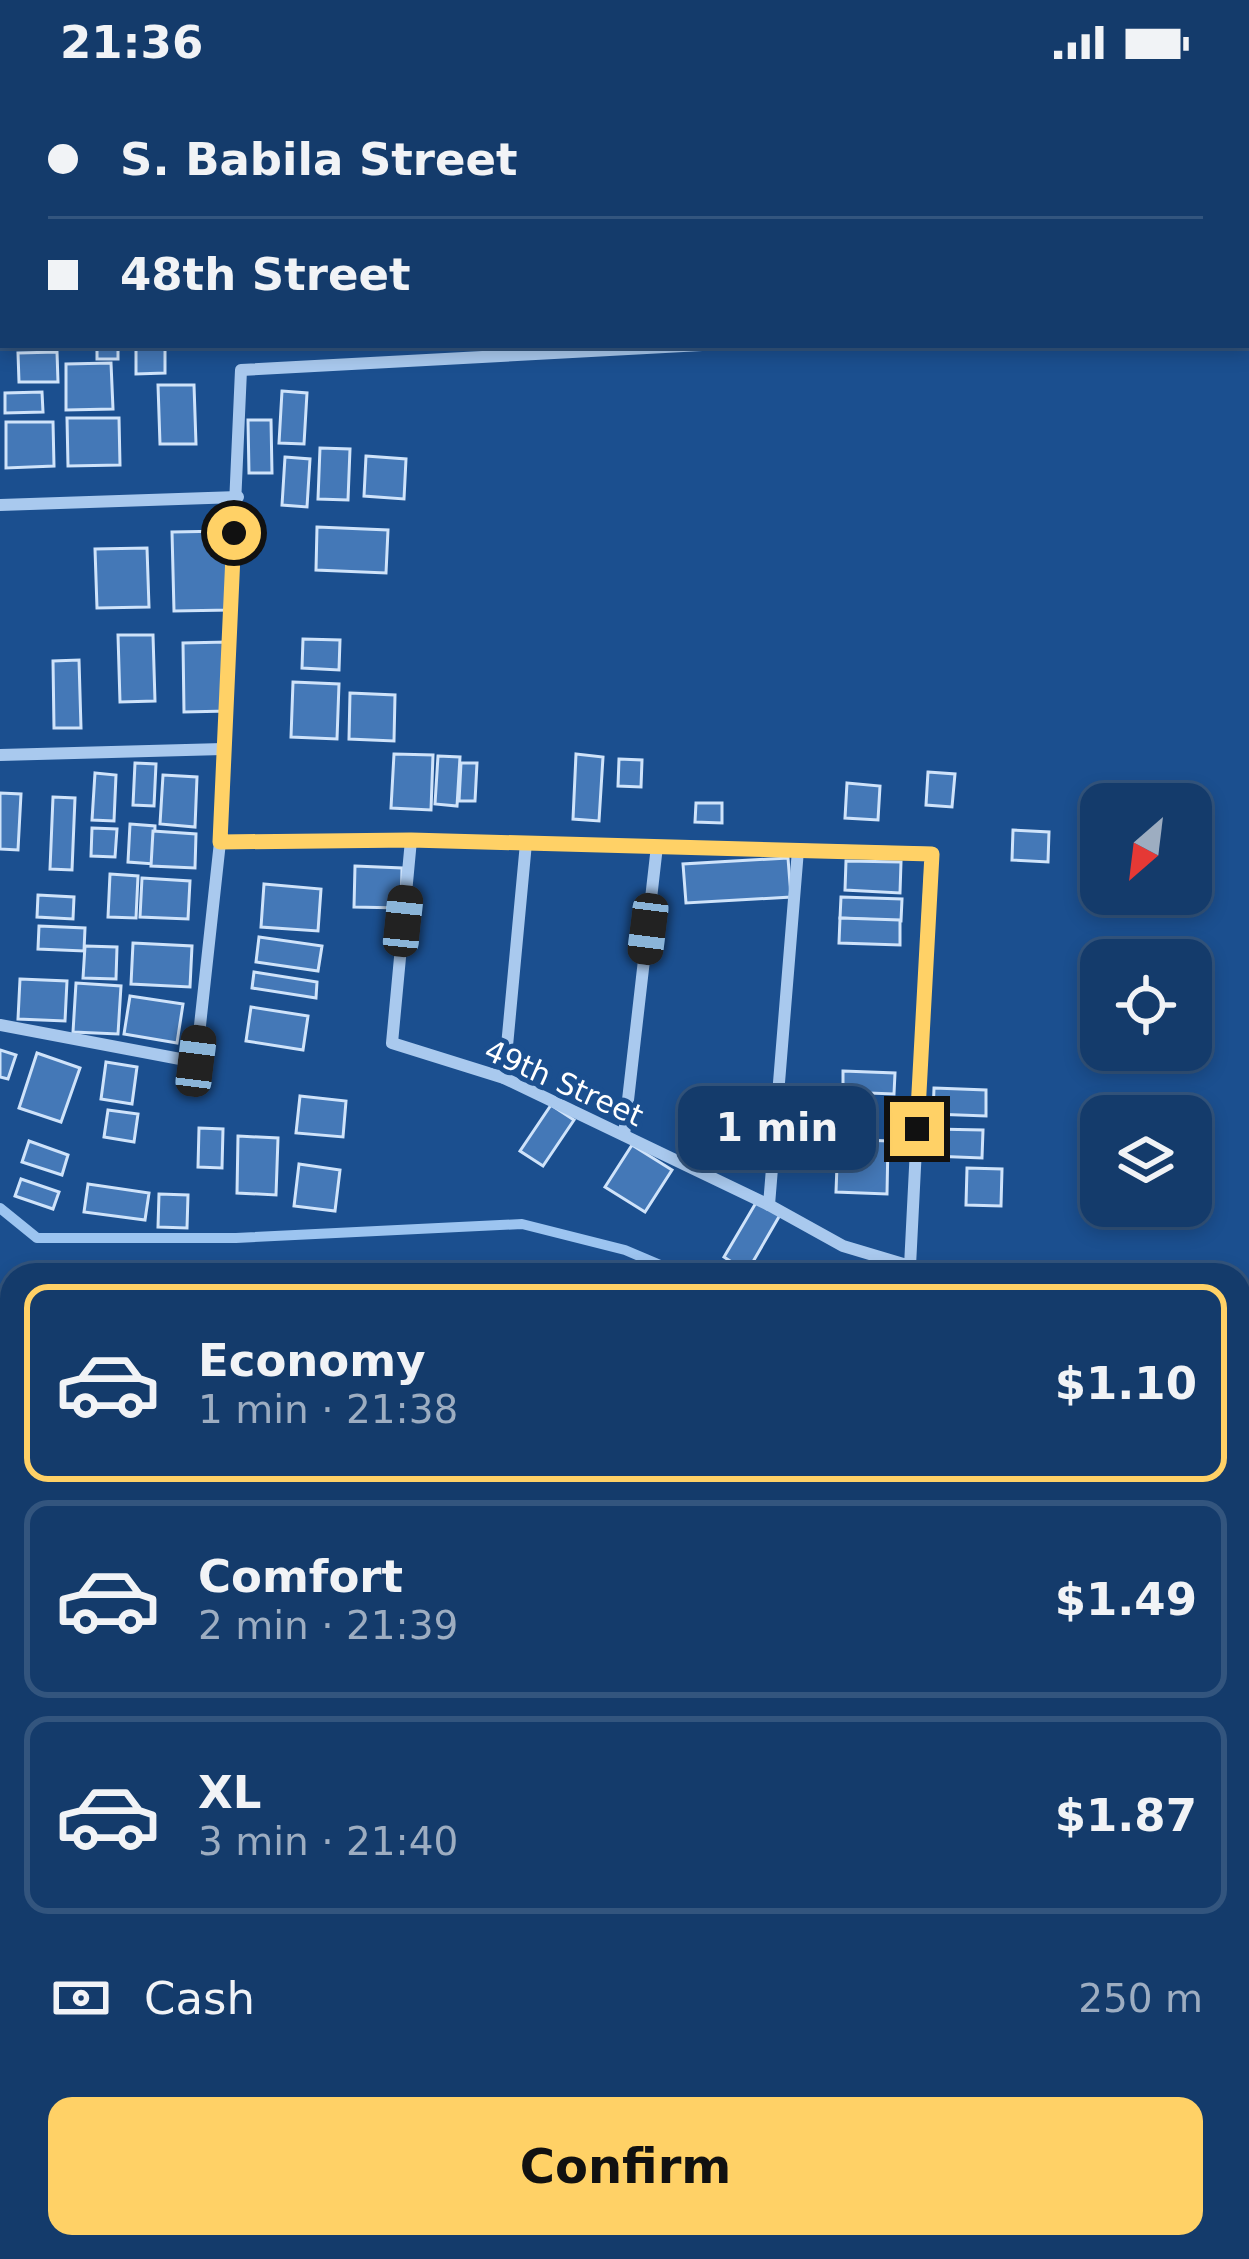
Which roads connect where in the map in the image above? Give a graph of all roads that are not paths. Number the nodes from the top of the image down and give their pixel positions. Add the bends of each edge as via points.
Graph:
1 (647, 348) edge
2 (238, 497) junction
3 (0, 506) edge
4 (223, 749) junction
5 (0, 755) edge
6 (411, 840) junction
7 (220, 842) junction
8 (526, 843) junction
9 (657, 846) junction
10 (798, 850) junction
11 (0, 1025) edge
12 (504, 1078) junction
13 (624, 1135) junction
14 (769, 1204) junction
15 (900, 1263) edge
16 (910, 1263) edge

1 - 2 street via 241,370
2 - 3 street
2 - 4 street
4 - 5 street
4 - 7 street
6 - 7 street
6 - 8 street
6 - 12 street, 49th Street via 392,1043
7 - 11 street via 196,1061
8 - 9 street
8 - 12 street
9 - 10 street
9 - 13 street
10 - 14 street
10 - 16 street, 49th Street via 932,854
12 - 13 street, 49th Street
13 - 14 street, 49th Street
14 - 15 street, 49th Street via 843,1246

